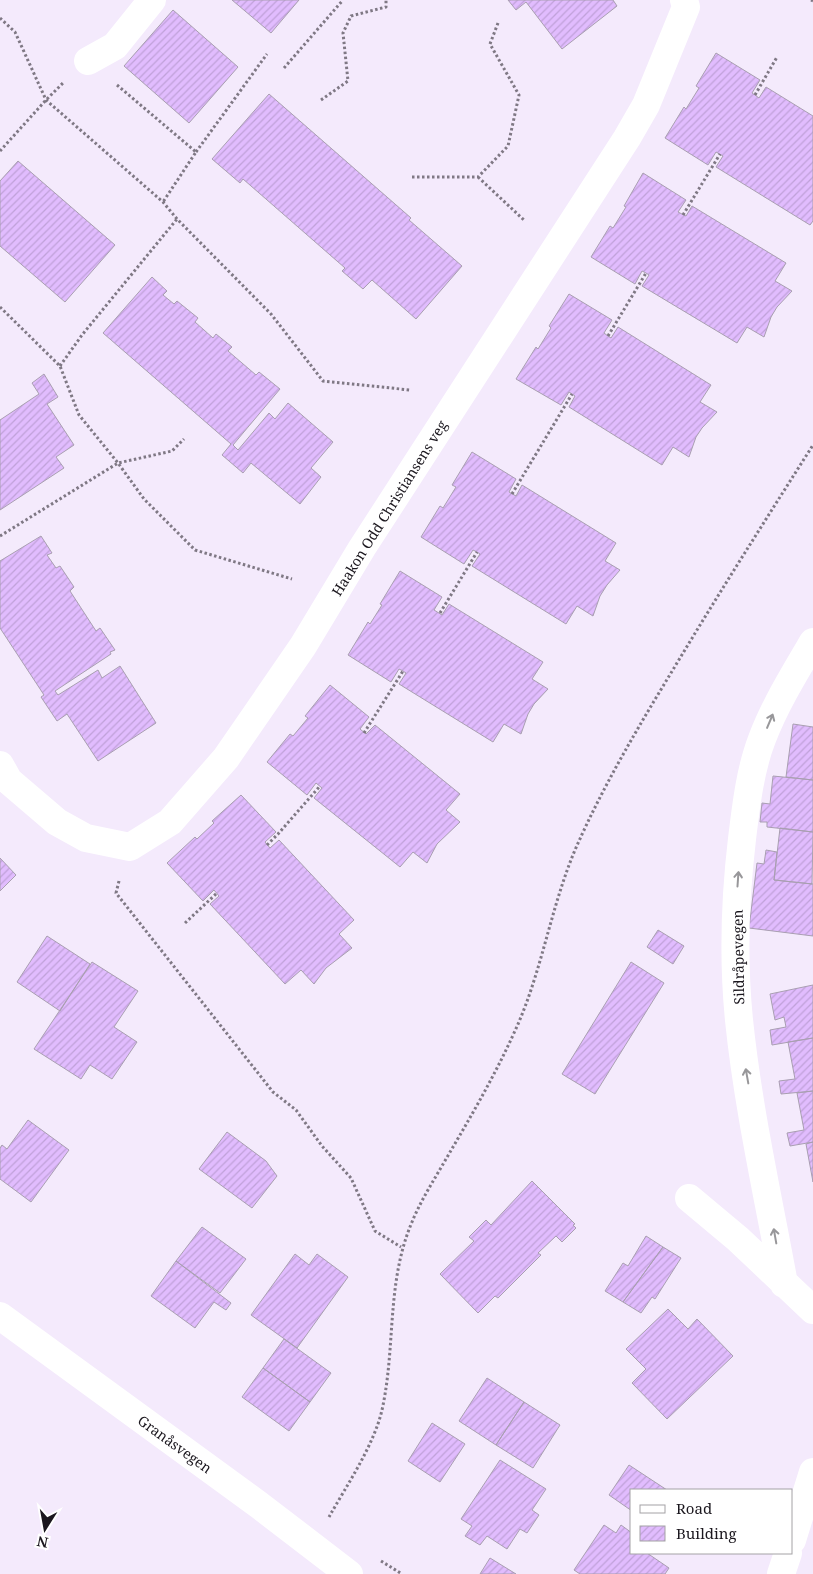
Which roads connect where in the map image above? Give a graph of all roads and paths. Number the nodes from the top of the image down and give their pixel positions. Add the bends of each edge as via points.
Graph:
1 (152, 0) edge
2 (343, 0) edge
3 (386, 0) edge
4 (684, 0) edge
5 (0, 18) edge
6 (498, 23) dead end
7 (267, 54) dead end
8 (777, 57) dead end
9 (88, 60) junction
10 (284, 68) dead end
11 (755, 95) dead end
12 (46, 100) junction
13 (321, 100) dead end
14 (0, 151) edge
15 (196, 152) junction
16 (720, 154) dead end
17 (412, 177) dead end
18 (478, 177) junction
19 (163, 202) junction
20 (683, 214) dead end
21 (177, 219) junction
22 (525, 221) dead end
23 (646, 273) dead end
24 (0, 307) edge
25 (608, 336) dead end
26 (60, 366) junction
27 (410, 390) dead end
28 (572, 394) dead end
29 (184, 439) dead end
30 (813, 445) edge
31 (118, 463) junction
32 (512, 494) dead end
33 (0, 536) edge
34 (477, 552) dead end
35 (292, 579) dead end
36 (440, 613) dead end
37 (813, 642) edge
38 (403, 671) dead end
39 (364, 733) dead end
40 (0, 765) edge
41 (320, 786) dead end
42 (267, 845) dead end
43 (130, 846) junction
44 (217, 893) dead end
45 (185, 922) dead end
46 (690, 1198) dead end
47 (402, 1247) junction
48 (784, 1284) junction
49 (813, 1310) edge
50 (0, 1316) edge
51 (813, 1472) edge
52 (793, 1537) edge
53 (312, 1545) junction
54 (788, 1554) edge
55 (389, 1566) dead end
56 (349, 1574) edge
57 (402, 1574) edge
58 (780, 1574) edge

1 - 9 street via 115,46
2 - 10 path
3 - 13 path via 386,7 351,16 343,33 348,81
4 - 43 street, Haakon Odd Christiansens veg via 686,7 646,105 627,138 362,548 303,646 214,772 170,822
5 - 12 path via 15,32
6 - 18 path via 490,44 519,95 508,146
7 - 15 path
8 - 11 path
9 - 12 path
9 - 15 path
12 - 14 path
12 - 19 path
15 - 19 path
16 - 20 path
17 - 18 path
18 - 22 path
19 - 21 path
21 - 26 path
21 - 27 path via 271,314 323,381
23 - 25 path
24 - 26 path
26 - 31 path via 79,415
28 - 32 path
29 - 31 path via 172,451
30 - 47 path via 637,728 592,812 566,876 539,968 518,1024 497,1071 413,1218
31 - 33 path
31 - 35 path via 144,499 195,550
34 - 36 path
48 -> 37 street, Sildråpevegen via 745,1070 739,1018 736,915 744,827 761,740 776,706
38 - 39 path
40 - 43 street via 9,781 57,822 86,838
41 - 42 path
43 - 47 path via 116,893 273,1092 296,1110 351,1178 375,1231
44 - 45 path
46 - 48 street
47 - 53 path via 381,1414 358,1466
48 - 49 street
50 - 53 street, Granåsvegen
51 - 52 street
53 - 56 street, Granåsvegen
54 - 58 street
55 - 57 path

